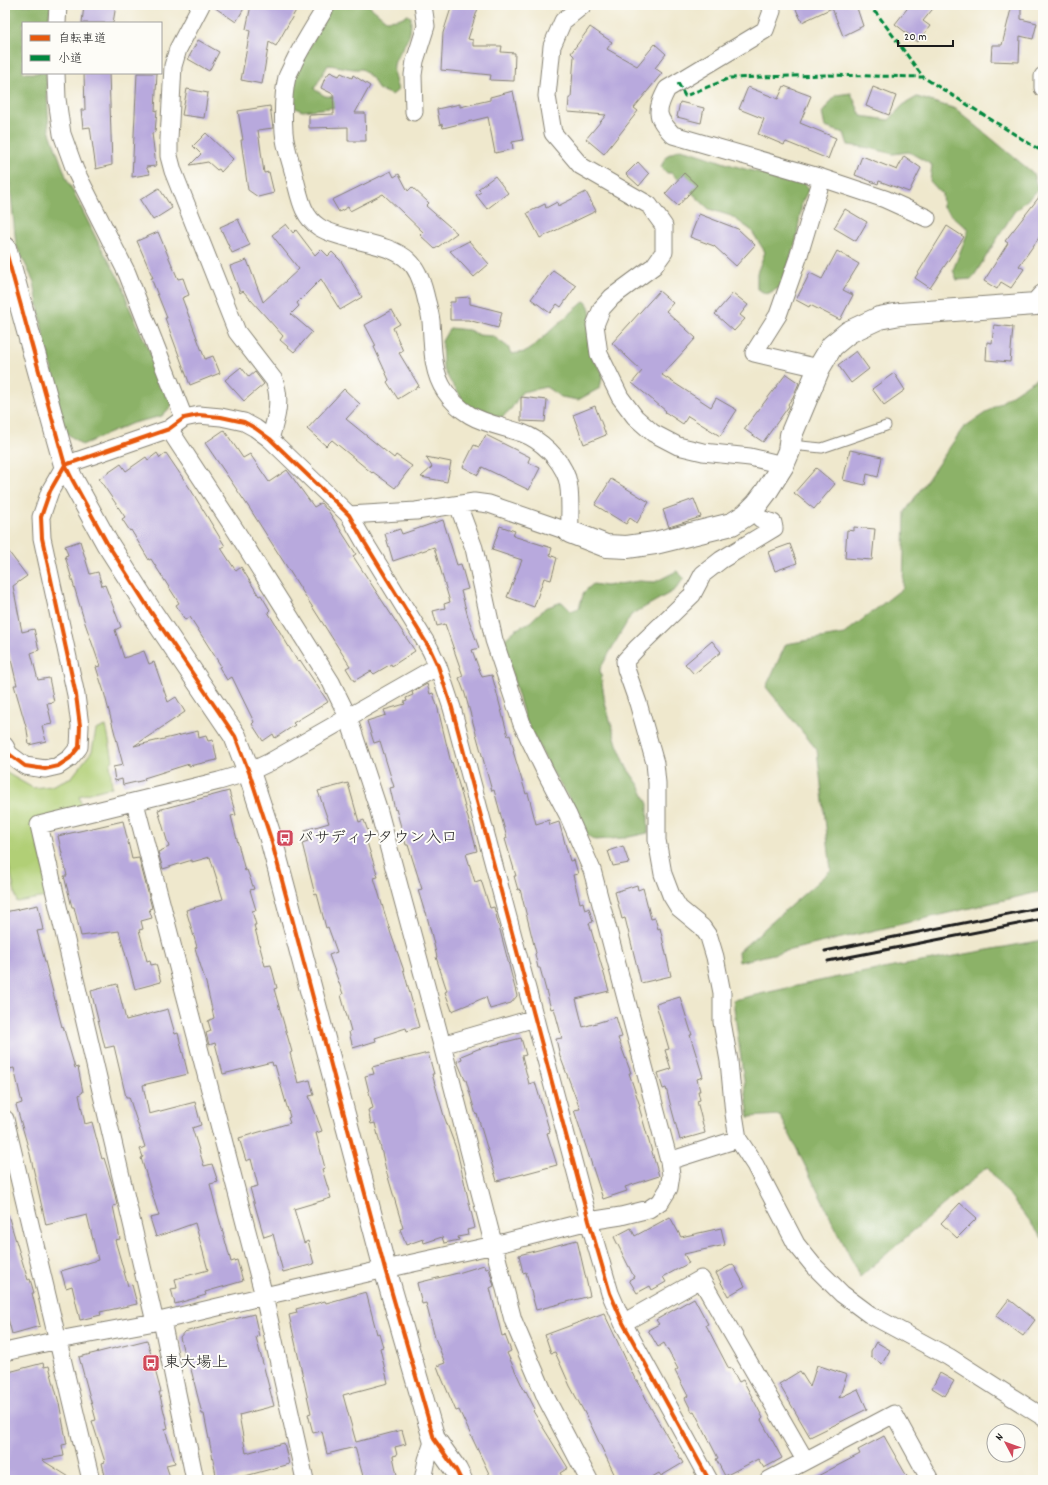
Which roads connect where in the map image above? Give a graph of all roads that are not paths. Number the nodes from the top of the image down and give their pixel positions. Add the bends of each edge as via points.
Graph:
1 (58, 5) edge
2 (201, 5) edge
3 (327, 5) edge
4 (423, 5) edge
5 (583, 5) edge
6 (770, 5) edge
7 (57, 22) edge
8 (56, 74) edge
9 (1043, 76) edge
10 (1043, 88) edge
11 (414, 112) dead end
12 (822, 178) junction
13 (927, 218) dead end
14 (5, 248) edge
15 (1043, 296) edge
16 (819, 368) junction
17 (184, 418) junction
18 (886, 426) dead end
19 (169, 429) junction
20 (270, 439) junction
21 (787, 455) junction
22 (65, 465) junction
23 (458, 505) junction
24 (751, 509) junction
25 (349, 515) junction
26 (570, 532) junction
27 (438, 666) junction
28 (348, 717) junction
29 (5, 746) edge
30 (249, 772) junction
31 (135, 802) junction
32 (536, 1018) junction
33 (442, 1045) junction
34 (5, 1119) edge
35 (738, 1139) junction
36 (669, 1161) junction
37 (589, 1221) junction
38 (494, 1245) junction
39 (385, 1269) junction
40 (264, 1296) junction
41 (159, 1322) junction
42 (623, 1323) junction
43 (58, 1340) junction
44 (5, 1352) edge
45 (1043, 1417) edge
46 (434, 1439) junction
47 (805, 1460) junction
48 (91, 1480) edge
49 (195, 1480) edge
50 (305, 1480) edge
51 (423, 1480) edge
52 (461, 1480) edge
53 (589, 1480) edge
54 (709, 1480) edge
55 (769, 1480) edge
56 (930, 1480) edge

1 - 7 street
2 - 20 street via 178,49 173,66 169,156 237,332 274,380 278,389 277,414
3 - 26 street via 302,45 288,77 284,98 284,133 302,204 308,217 319,227 397,253 418,271 431,320 432,350 437,374 445,391 470,415 524,434 543,445 559,462 567,478
4 - 11 street via 426,26 413,75
5 - 21 street via 562,22 552,46 547,96 553,133 581,166 649,205 664,226 664,252 654,266 612,297 602,308 595,325 599,354 620,397 635,417 653,432 678,446 703,452 750,457
6 - 12 street via 772,11 765,30 667,89 659,104 661,121 674,135
8 - 17 street via 56,99 62,134 75,170 127,273
9 - 10 street
12 - 13 street via 885,199
12 - 16 street via 778,315 754,353
14 - 22 street
15 - 16 street via 1036,304 900,314 878,318 849,332 832,346
16 - 21 street via 791,435
17 - 19 street
17 - 20 street via 199,415 244,422
18 - 21 lane via 822,448
19 - 22 street
19 - 28 street via 331,682
20 - 25 street
21 - 24 street via 766,492
22 - 29 street via 50,491 41,517 42,538 76,695 80,726 79,748 58,766 45,769 25,766 8,754
22 - 30 street via 107,543 235,736
23 - 25 street via 416,511
23 - 26 street via 474,502 489,504
23 - 36 street via 474,548 494,640 522,724 568,815 592,870
24 - 26 street via 732,524 655,543 626,547 606,546
24 - 35 street via 761,519 773,523 774,528 703,574 692,595 624,662 655,764 657,840 663,874 670,895 679,908 702,926 709,937 715,958 722,993 722,1022
25 - 27 street
27 - 28 street
27 - 32 street via 452,708
28 - 30 street
28 - 33 street via 378,808
30 - 31 street
30 - 39 street via 271,839
31 - 40 street
31 - 41 street via 39,825
32 - 33 street
32 - 37 street
33 - 38 street
34 - 43 street
35 - 36 street
35 - 45 street via 755,1165 796,1244 842,1294 869,1314 950,1357
36 - 37 street via 669,1188 660,1201 649,1209
37 - 38 street
37 - 42 street via 610,1293
38 - 39 street
38 - 53 street via 513,1320 546,1398
39 - 40 street
39 - 46 street
40 - 41 street
40 - 50 street
41 - 43 street
41 - 49 street
42 - 47 street via 701,1279
42 - 54 street
43 - 44 street
43 - 48 street
46 - 51 street
46 - 52 street
47 - 55 street
47 - 56 street via 894,1414

